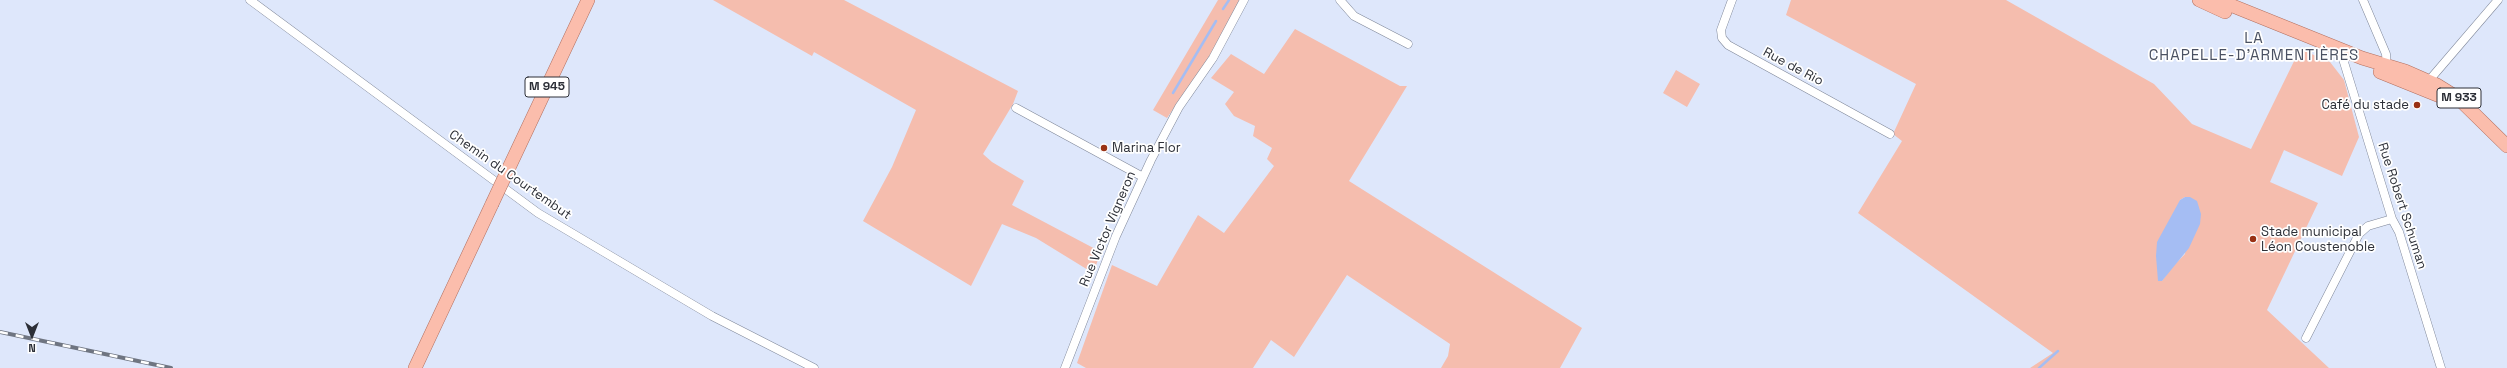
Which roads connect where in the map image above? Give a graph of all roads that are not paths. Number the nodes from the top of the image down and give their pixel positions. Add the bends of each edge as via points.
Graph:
1 (250, 0) edge
2 (588, 0) edge
3 (1244, 0) edge
4 (1340, 0) edge
5 (1732, 0) edge
6 (2199, 0) edge
7 (2218, 0) edge
8 (2363, 0) edge
9 (2498, 0) edge
10 (1408, 44) dead end
11 (2344, 55) junction
12 (2387, 70) junction
13 (2426, 85) junction
14 (1016, 108) dead end
15 (1890, 134) dead end
16 (2507, 146) edge
17 (1143, 177) junction
18 (2392, 219) junction
19 (2306, 338) dead end
20 (415, 368) edge
21 (814, 368) edge
22 (1065, 368) edge
23 (2441, 368) edge

1 - 21 street, Chemin du Courtembut via 538,213 712,316
2 - 20 main road, M 945, bridge
3 - 17 street, Rue Victor Vigneron via 1213,58 1179,107
4 - 10 street via 1354,16
5 - 15 street, Rue de Rio via 1721,30 1722,38 1728,45
6 - 11 main road, M 933
7 - 11 main road, M 933
8 - 12 street via 2386,54
9 - 13 street
11 - 12 main road, M 933
11 - 18 street, Rue Robert Schuman
12 - 13 main road, M 933
13 - 16 main road, M 933 via 2458,98
14 - 17 street
17 - 22 street, Rue Victor Vigneron via 1113,243
18 - 19 street via 2365,228 2359,234
18 - 23 street, Rue Robert Schuman via 2399,232

